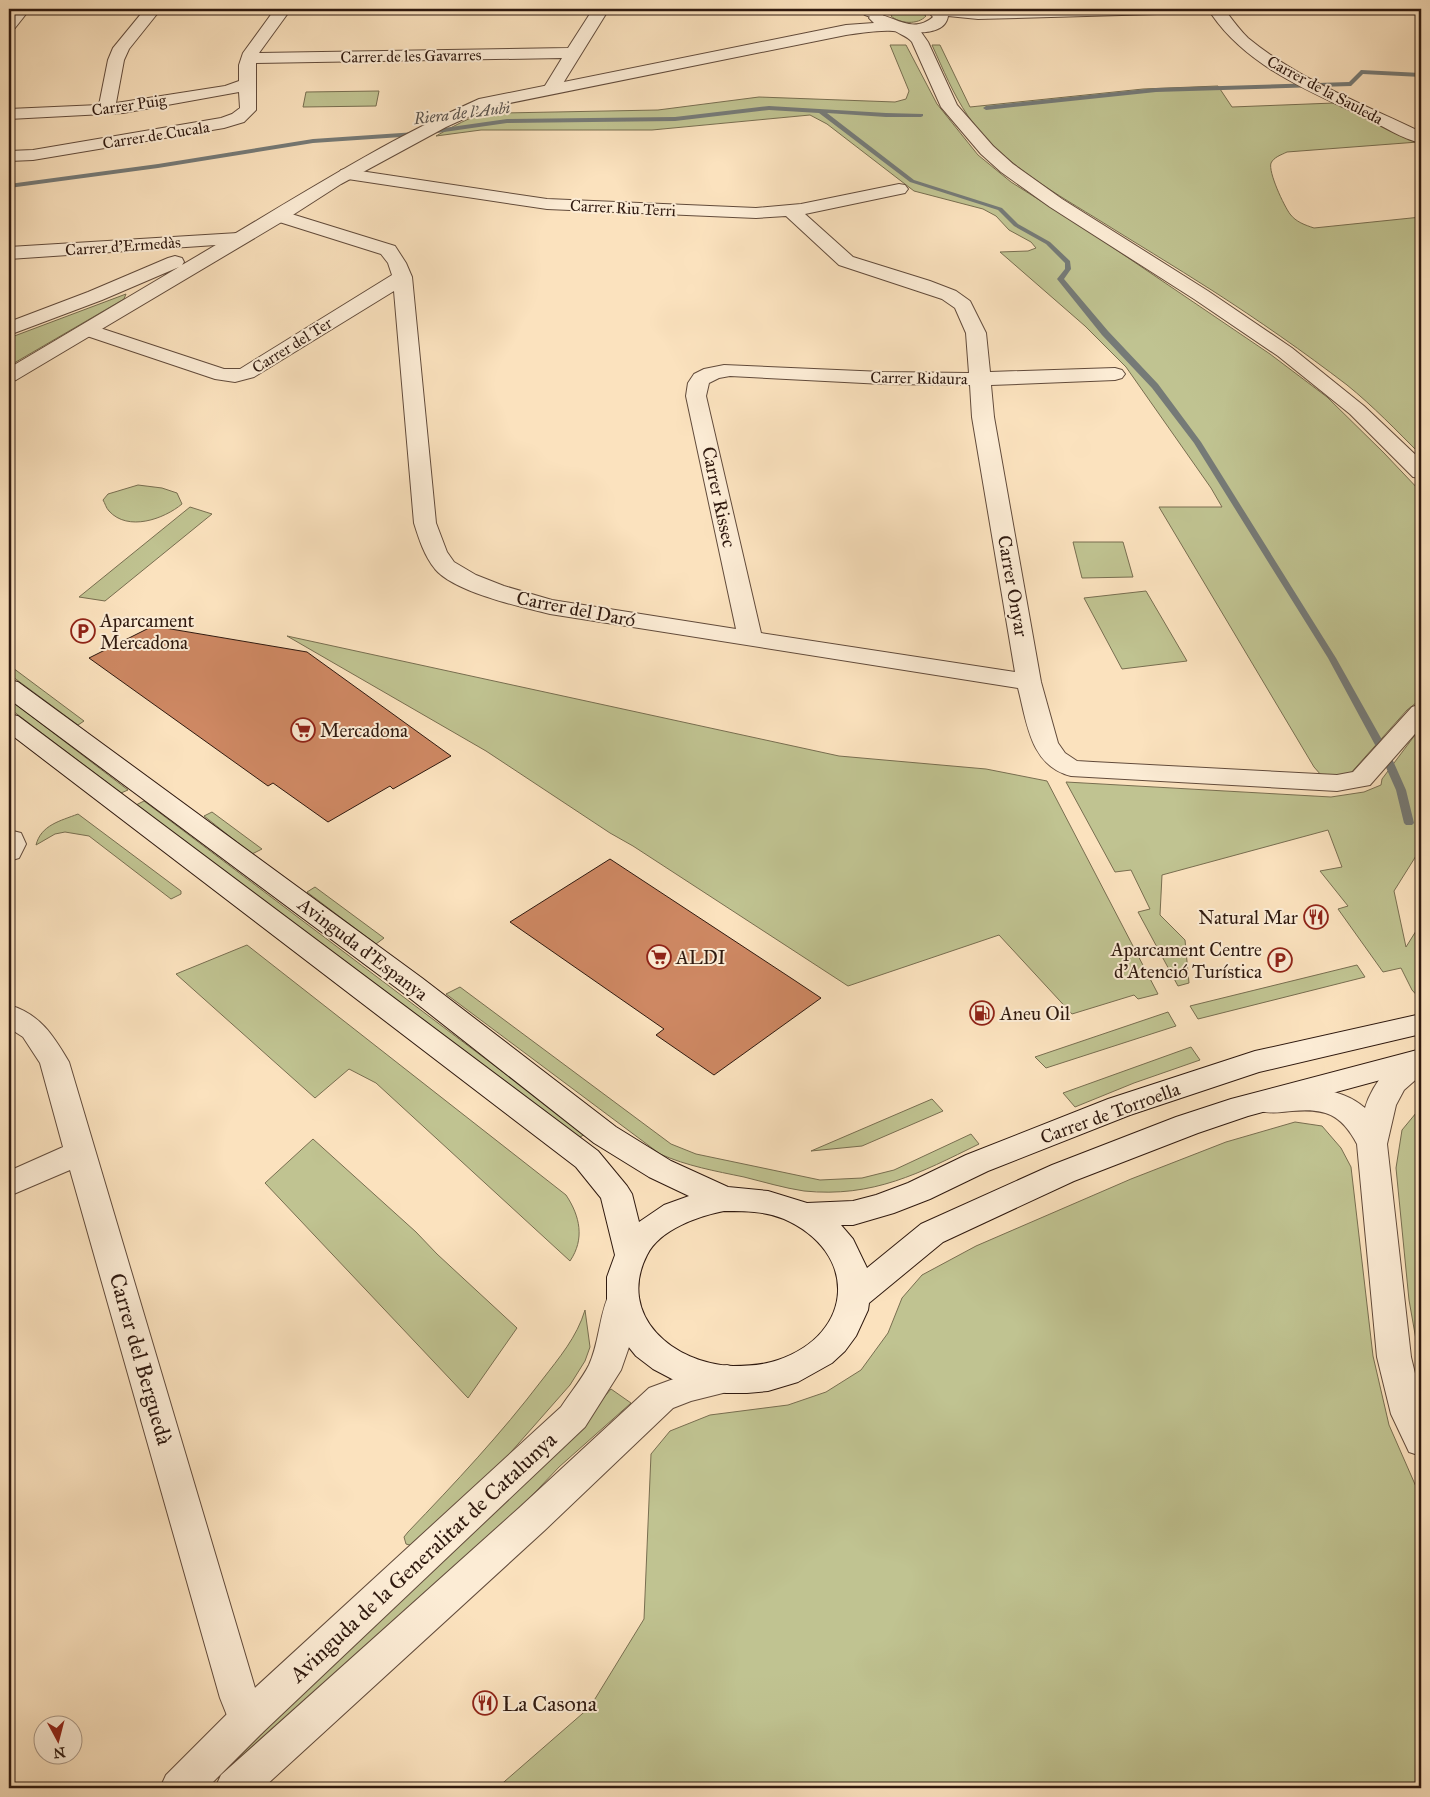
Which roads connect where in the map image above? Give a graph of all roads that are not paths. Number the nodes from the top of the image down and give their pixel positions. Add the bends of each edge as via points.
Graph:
1 (22, 9) edge
2 (153, 9) edge
3 (283, 9) edge
4 (601, 9) edge
5 (1157, 9) edge
6 (1221, 9) edge
7 (875, 12) edge
8 (935, 16) edge
9 (9, 25) edge
10 (897, 27) junction
11 (846, 30) junction
12 (920, 42) junction
13 (573, 53) junction
14 (249, 58) junction
15 (248, 83) junction
16 (551, 89) junction
17 (107, 109) junction
18 (9, 114) edge
19 (1421, 138) edge
20 (9, 156) edge
21 (347, 174) junction
22 (899, 189) dead end
23 (790, 210) junction
24 (279, 216) junction
25 (238, 239) junction
26 (9, 253) edge
27 (402, 277) junction
28 (9, 329) edge
29 (88, 330) junction
30 (724, 371) joint
31 (1115, 374) dead end
32 (9, 376) edge
33 (980, 379) junction
34 (1421, 472) edge
35 (750, 639) junction
36 (1029, 682) junction
37 (9, 686) edge
38 (1421, 712) edge
39 (9, 721) edge
40 (9, 838) edge
41 (9, 852) edge
42 (9, 1014) edge
43 (1421, 1024) edge
44 (1421, 1059) edge
45 (1242, 1107) junction
46 (1372, 1144) junction
47 (80, 1152) junction
48 (9, 1184) edge
49 (724, 1199) junction
50 (804, 1215) junction
51 (630, 1256) junction
52 (854, 1296) junction
53 (623, 1299) junction
54 (727, 1379) junction
55 (1421, 1442) edge
56 (248, 1720) junction
57 (180, 1788) edge
58 (235, 1788) edge

1 - 9 street
2 - 17 street via 121,48
3 - 14 street
4 - 13 street
5 - 8 street
6 - 19 street, Carrer de la Sauleda via 1220,15 1259,55 1314,87
7 - 10 street
7 - 11 street
8 - 10 street via 917,27
8 - 12 street via 923,30
10 - 11 street
10 - 12 street via 915,35
11 - 16 street
12 - 34 street via 949,106 986,150 1056,203 1285,352 1357,410
13 - 14 street, Carrer de les Gavarres
13 - 16 street
14 - 15 street, Carrer de Cucala
15 - 17 street, Carrer Puig via 228,90
15 - 20 street, Carrer de Cucala via 248,110 224,124 33,155
16 - 21 street via 485,103 440,123
17 - 18 street, Carrer Puig
21 - 23 street, Carrer Riu Terri via 547,204 756,213
21 - 24 street
22 - 23 street, Carrer Riu Terri
23 - 33 street, Carrer Onyar via 846,261 950,295 963,305 976,333
24 - 25 street
24 - 27 street, Carrer del Daró via 388,250
25 - 26 street, Carrer d'Ermedàs
25 - 28 street
25 - 29 street
27 - 29 street, Carrer del Ter via 247,374 222,375
27 - 35 street, Carrer del Daró via 425,523 432,544 446,567 475,584 550,607
29 - 32 street
30 - 33 street, Carrer Ridaura
30 - 35 street, Carrer Rissec via 707,376 698,383 696,396
31 - 33 street, Carrer Ridaura
33 - 36 street, Carrer Onyar via 983,417
35 - 36 street, Carrer del Daró
36 - 38 street, Carrer Onyar via 1045,744 1056,759 1071,768 1337,783 1361,779
37 - 49 street, Avinguda d'Espanya via 412,985 605,1135 660,1169
39 - 51 street, Avinguda d'Espanya via 587,1159 616,1194
40 - 41 street via 13,844
42 - 47 street, Carrer del Berguedà via 33,1030 54,1062
43 - 50 street, Carrer de Torroella via 1255,1062 1119,1107 976,1163 883,1205 853,1213
44 - 45 street, Carrer de Torroella
44 - 46 street via 1392,1083 1381,1105
45 - 46 street via 1298,1098 1325,1102 1345,1108 1357,1118
45 - 52 street, Carrer de Torroella via 1063,1173 932,1233
46 - 55 street via 1394,1356 1408,1414
47 - 48 street
47 - 56 street, Carrer del Berguedà
49 - 50 street via 774,1203
49 - 51 street via 690,1207 668,1218 648,1231
50 - 52 street via 833,1236 843,1250 852,1272
51 - 53 street via 625,1270
52 - 54 street via 845,1327 822,1353 788,1372 748,1380
53 - 54 street via 629,1320 651,1349 685,1370
53 - 56 street, Avinguda de la Generalitat de Catalunya via 604,1370 574,1416
54 - 58 street via 661,1398
56 - 57 street, Avinguda de la Generalitat de Catalunya

